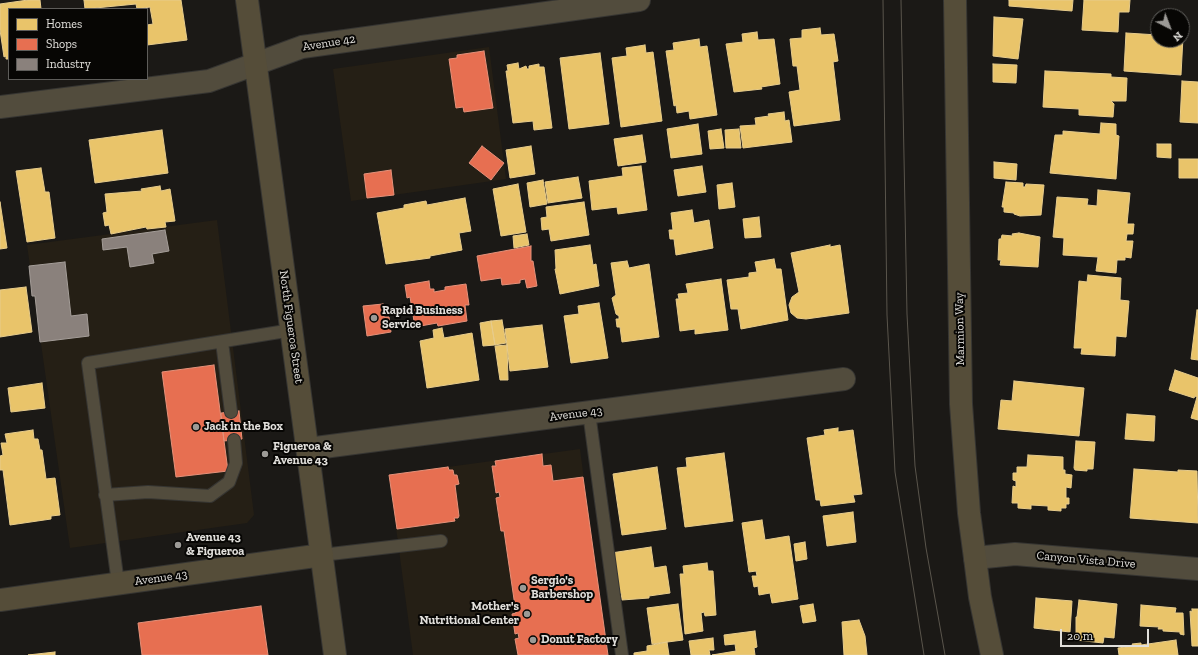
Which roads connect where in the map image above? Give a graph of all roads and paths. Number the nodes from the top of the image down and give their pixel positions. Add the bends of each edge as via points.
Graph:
1 (247, 0) edge
2 (639, 0) edge
3 (955, 0) edge
4 (255, 64) junction
5 (0, 107) edge
6 (292, 330) junction
7 (222, 342) junction
8 (844, 379) dead end
9 (231, 412) dead end
10 (589, 413) junction
11 (234, 440) dead end
12 (308, 449) junction
13 (105, 495) junction
14 (442, 541) dead end
15 (322, 555) junction
16 (975, 558) junction
17 (1198, 569) edge
18 (118, 584) junction
19 (0, 600) edge
20 (336, 655) edge
21 (622, 655) edge
22 (992, 655) edge

1 - 4 street, North Figueroa Street
2 - 4 street, Avenue 42 via 302,47
3 - 16 street, Marmion Way via 961,404
4 - 5 street, Avenue 42 via 209,81
4 - 6 street, North Figueroa Street
6 - 7 lane
6 - 12 street, North Figueroa Street
7 - 9 lane
7 - 13 lane via 88,363
8 - 10 street, Avenue 43
10 - 12 street, Avenue 43
10 - 21 lane
11 - 13 lane via 236,463 229,482 210,496 148,492
12 - 15 street, North Figueroa Street
13 - 18 lane
14 - 15 lane
15 - 18 street, Avenue 43
15 - 20 street, North Figueroa Street
16 - 17 street, Canyon Vista Drive via 1015,554
16 - 22 street, Marmion Way
18 - 19 street, Avenue 43

